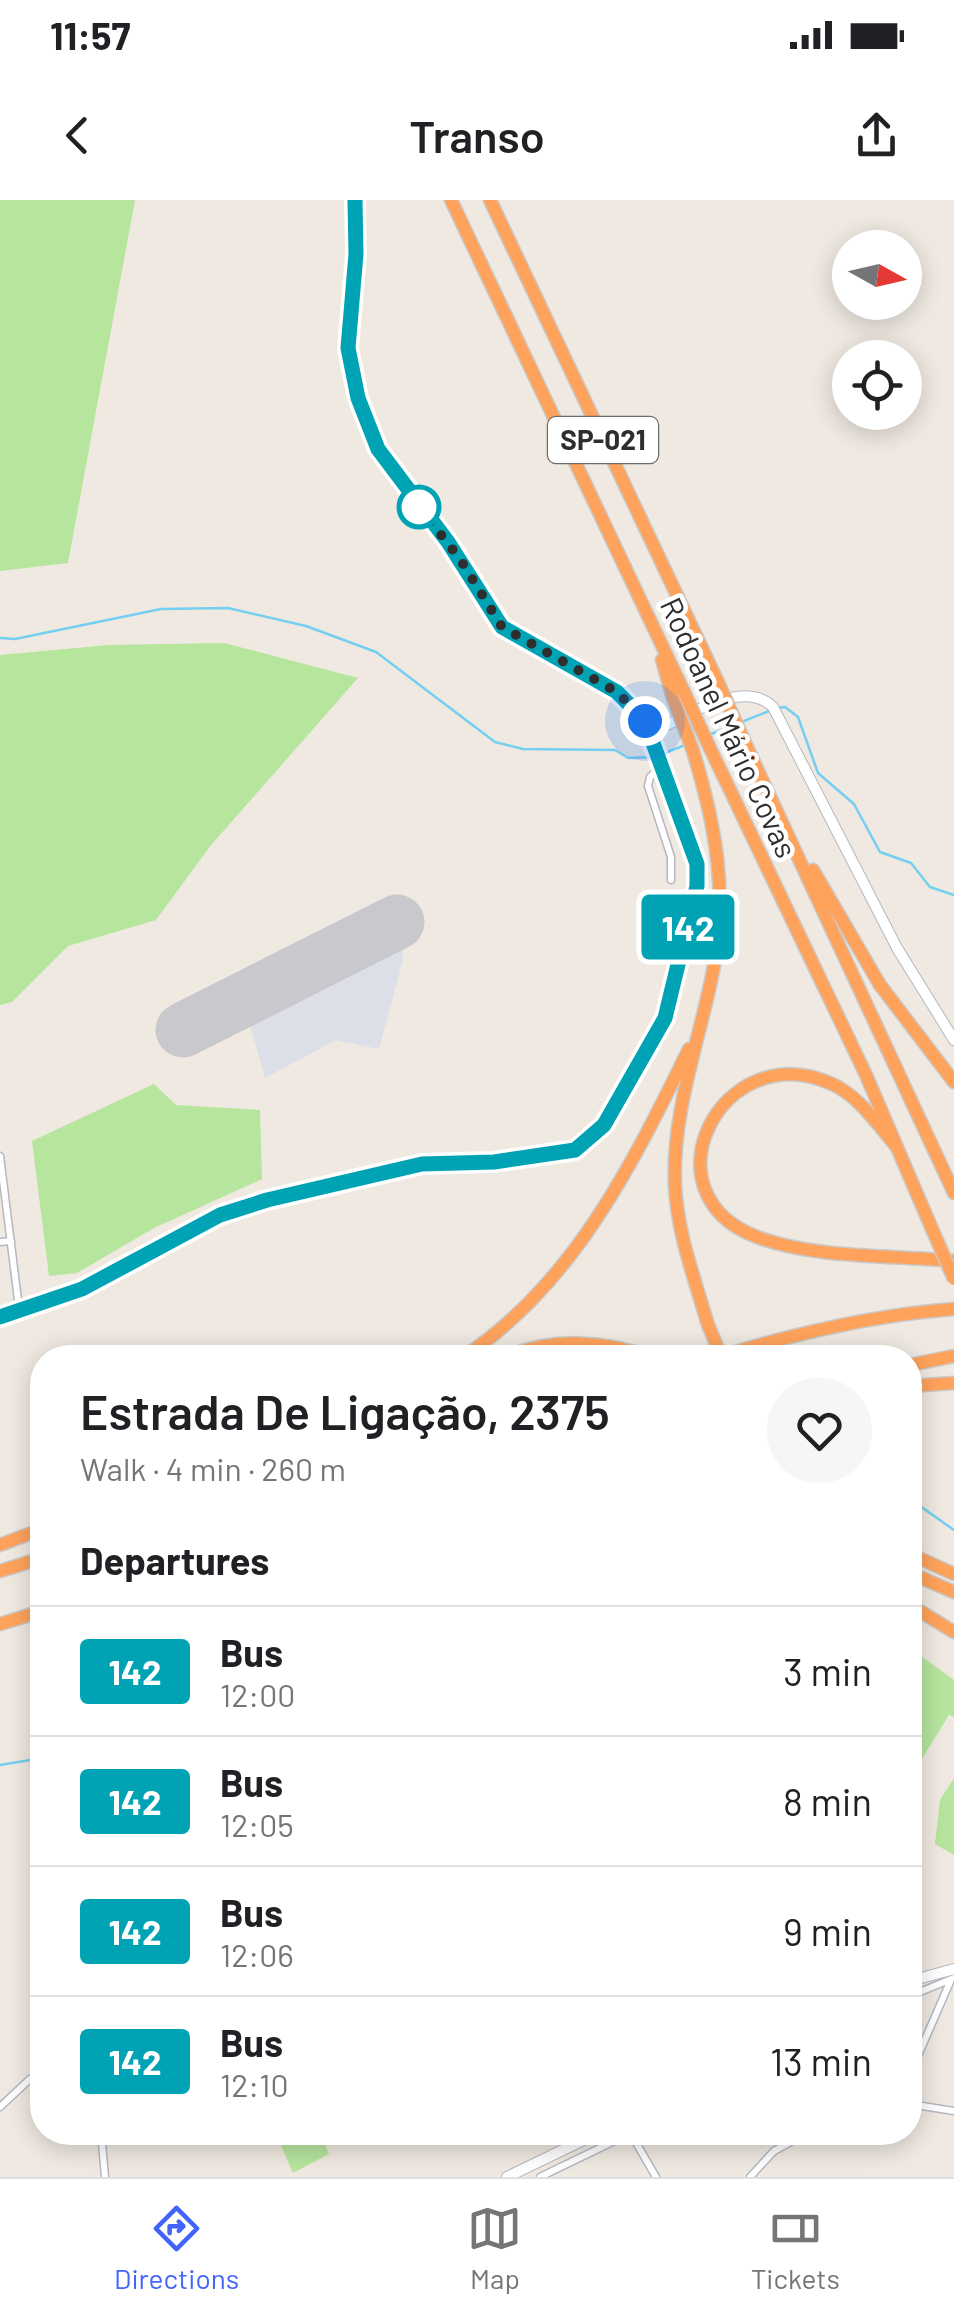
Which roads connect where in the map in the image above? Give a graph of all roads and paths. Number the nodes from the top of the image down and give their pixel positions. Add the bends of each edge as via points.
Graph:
1 (355, 200) edge
2 (451, 200) edge
3 (490, 200) edge
4 (679, 695) junction
5 (652, 732) junction
6 (748, 749) junction
7 (664, 764) junction
8 (671, 880) dead end
9 (697, 1033) junction
10 (954, 1040) edge
11 (954, 1082) edge
12 (897, 1147) junction
13 (0, 1156) edge
14 (954, 1192) edge
15 (10, 1241) junction
16 (0, 1242) edge
17 (954, 1261) edge
18 (954, 1279) edge
19 (19, 1308) junction
20 (954, 1308) edge
21 (0, 1317) edge
22 (479, 1345) edge
23 (553, 1345) edge
24 (609, 1345) edge
25 (714, 1345) edge
26 (763, 1345) edge
27 (954, 1356) edge
28 (922, 1363) edge
29 (954, 1382) edge
30 (922, 1385) edge
31 (30, 1534) edge
32 (0, 1546) edge
33 (922, 1559) edge
34 (30, 1562) edge
35 (0, 1571) edge
36 (954, 1574) edge
37 (922, 1578) edge
38 (954, 1592) edge
39 (922, 1612) edge
40 (30, 1615) edge
41 (30, 1621) edge
42 (0, 1625) edge
43 (954, 1632) edge
44 (954, 1968) edge
45 (922, 1978) edge
46 (952, 1980) edge
47 (922, 1991) edge
48 (922, 2047) edge
49 (30, 2079) dead end
50 (922, 2106) edge
51 (0, 2107) edge
52 (954, 2111) edge
53 (102, 2145) edge
54 (573, 2145) edge
55 (607, 2145) edge
56 (639, 2145) edge
57 (785, 2145) edge
58 (105, 2177) edge
59 (507, 2177) edge
60 (540, 2177) edge
61 (656, 2177) edge
62 (750, 2177) edge

1 - 5 main road via 348,348 378,449 502,627 617,692
2 - 4 highway, Rodoanel Mário Covas / SP-021 via 652,624
3 - 6 highway, Rodoanel Mário Covas / SP-021, bridge
4 - 9 highway, bridge via 712,816 720,901 713,974
4 - 12 highway, Rodoanel Mário Covas / SP-021, bridge
5 - 7 main road
5 - 10 main road via 739,695 758,696 773,707 912,976
6 - 11 highway via 880,984
6 - 14 highway, Rodoanel Mário Covas / SP-021
7 - 8 street via 648,786 671,857
7 - 19 main road via 696,856 697,886 665,1018 590,1139 559,1155 422,1164 267,1200 220,1215 82,1289
9 - 22 highway via 578,1247 550,1284
9 - 25 highway, bridge via 676,1137 675,1187
12 - 17 highway via 833,1084 781,1076 740,1089 711,1115 700,1169 717,1207 756,1236 817,1249
12 - 18 highway, Rodoanel Mário Covas / SP-021, bridge
13 - 15 street
15 - 16 street
15 - 19 street
19 - 21 main road
20 - 26 highway
23 - 24 highway
27 - 28 highway
29 - 30 highway
31 - 32 highway
33 - 36 highway
34 - 35 highway
37 - 38 highway
39 - 43 highway
40 - 42 highway
41 - 42 highway
44 - 45 main road
46 - 47 street
46 - 48 street
49 - 51 street
50 - 52 street
53 - 58 street
54 - 59 main road
55 - 60 street
56 - 61 street
57 - 62 street

